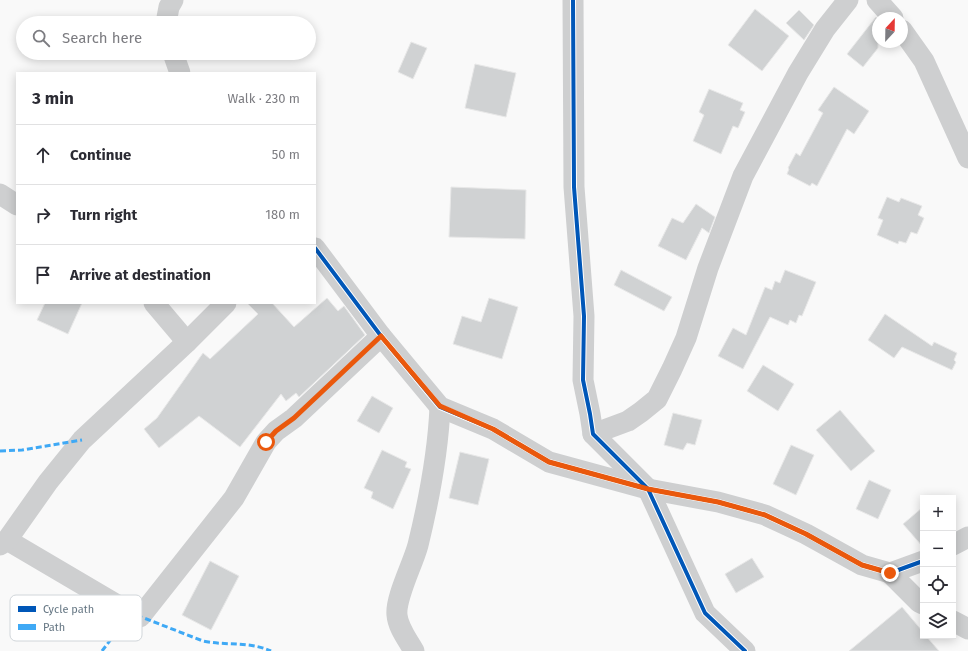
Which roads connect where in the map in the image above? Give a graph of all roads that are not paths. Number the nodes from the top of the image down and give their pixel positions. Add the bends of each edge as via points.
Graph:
1 (174, 0) edge
2 (573, 0) edge
3 (848, 0) edge
4 (877, 0) edge
5 (888, 12) edge
6 (167, 16) edge
7 (908, 38) edge
8 (175, 60) edge
9 (180, 72) edge
10 (968, 158) edge
11 (0, 194) edge
12 (16, 204) edge
13 (316, 249) edge
14 (155, 304) edge
15 (225, 304) edge
16 (381, 336) junction
17 (187, 342) junction
18 (440, 406) junction
19 (593, 434) junction
20 (648, 489) junction
21 (968, 538) edge
22 (4, 542) edge
23 (956, 544) edge
24 (920, 563) edge
25 (890, 573) junction
26 (99, 595) edge
27 (921, 603) edge
28 (142, 607) edge
29 (956, 623) edge
30 (968, 629) edge
31 (414, 651) edge
32 (745, 651) edge

1 - 6 street
2 - 19 street via 574,186 584,316 583,380
3 - 19 street via 824,29 743,176 708,268 686,338 656,399 628,421
4 - 5 street
7 - 10 street via 924,61
8 - 9 street
11 - 12 street
13 - 16 street
14 - 17 street
15 - 17 street
16 - 18 street
16 - 28 street via 266,442 234,498
17 - 22 street via 82,440
18 - 20 street via 493,429 549,462
18 - 31 street via 439,431 427,505 417,547 396,610 398,621
19 - 20 street
20 - 25 street via 718,502 765,515 862,565
20 - 32 street via 705,613
21 - 23 street
22 - 26 street
24 - 25 street
25 - 27 street
29 - 30 street

